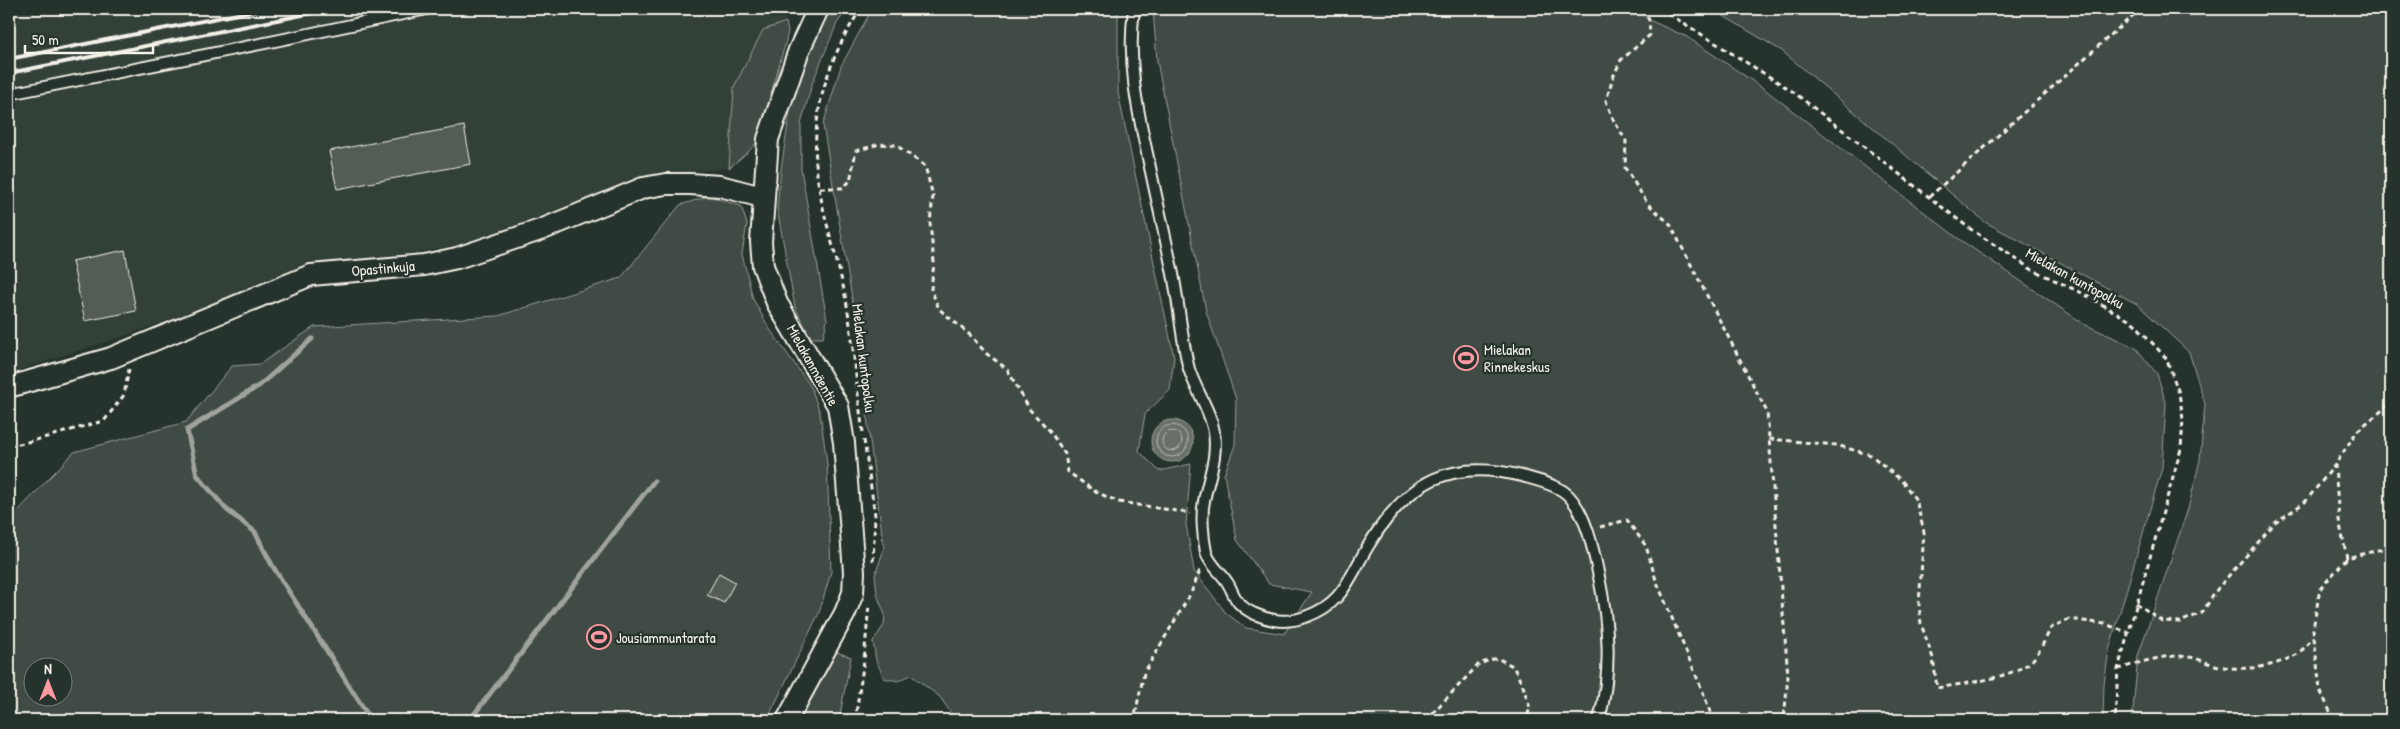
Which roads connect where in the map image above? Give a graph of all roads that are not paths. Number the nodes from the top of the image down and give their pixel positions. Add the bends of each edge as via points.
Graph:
1 (426, 9) edge
2 (818, 9) edge
3 (1134, 9) edge
4 (9, 94) edge
5 (762, 197) junction
6 (9, 387) edge
7 (788, 720) edge
8 (1599, 720) edge

1 - 4 lane
2 - 5 street, Mielakanmäentie via 799,50 768,139
3 - 8 lane via 1130,49 1142,129 1190,369 1214,429 1216,446 1202,506 1206,553 1212,564 1226,580 1240,605 1277,621 1300,619 1319,611 1337,597 1379,529 1412,492 1431,480 1456,471 1498,470 1542,481 1565,492 1577,506 1587,530 1607,618 1609,648 1606,689
5 - 6 street, Opastinkuja via 720,186 666,184 642,188 543,229 457,258 424,265 311,275 111,358
5 - 7 street, Mielakanmäentie via 763,266 777,303 838,406 854,572 853,593 845,612

